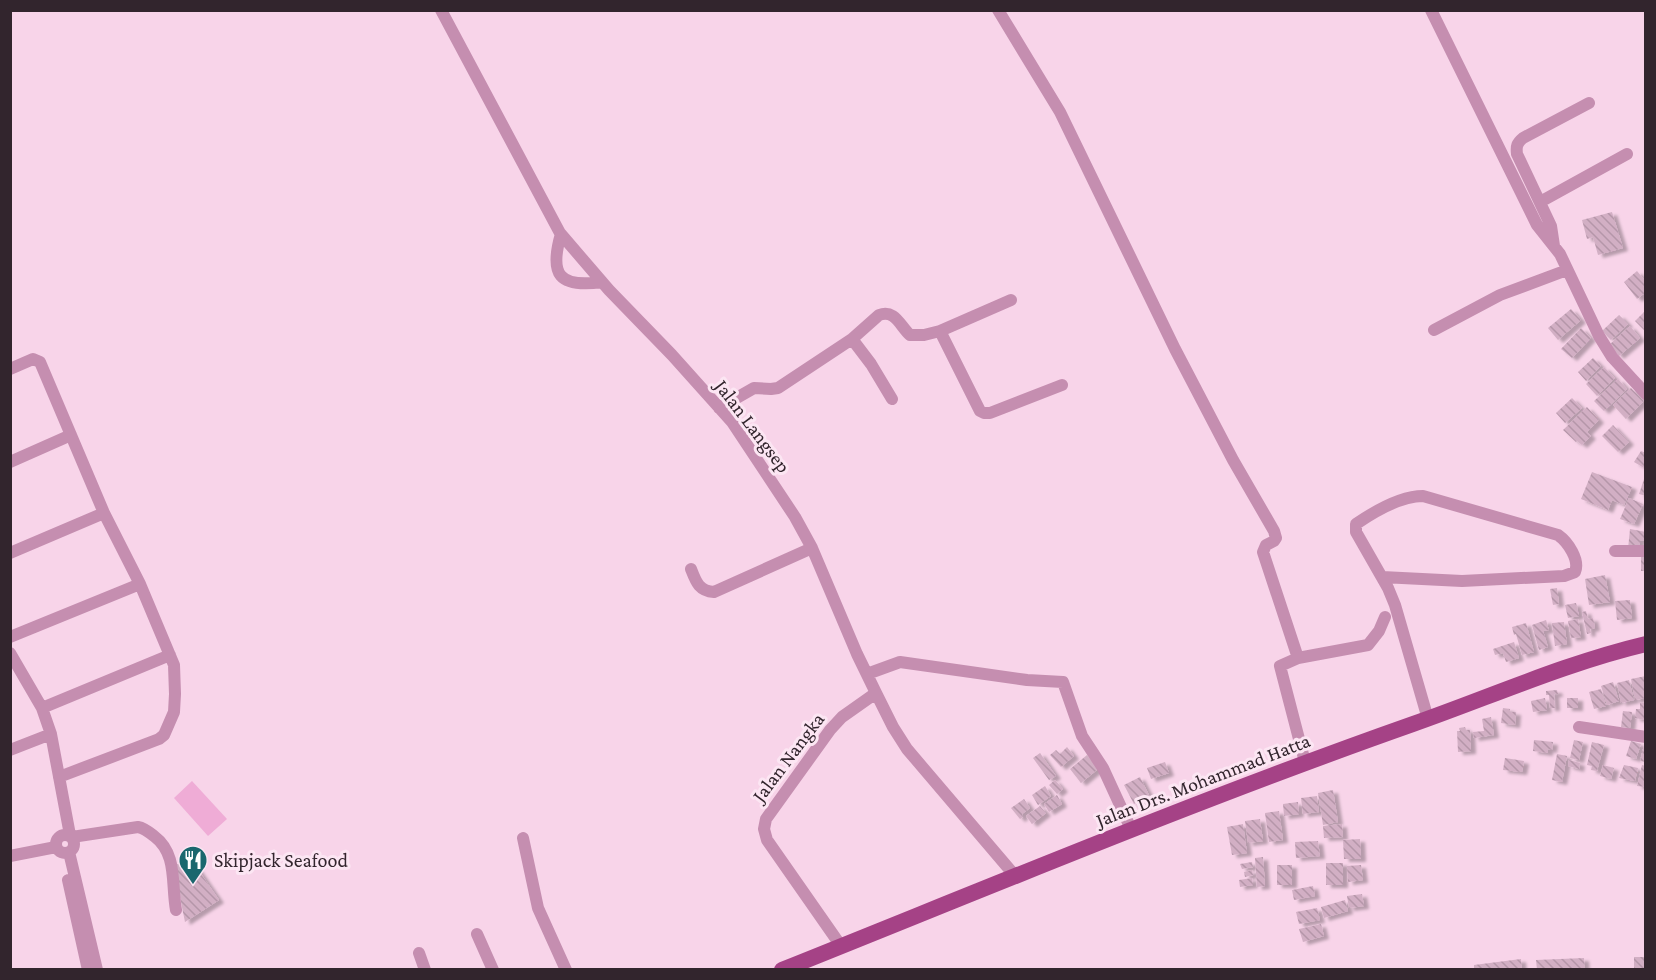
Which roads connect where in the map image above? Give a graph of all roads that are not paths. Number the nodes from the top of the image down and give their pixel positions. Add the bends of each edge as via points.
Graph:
1 (441, 10) edge
2 (998, 10) edge
3 (1431, 10) edge
4 (1589, 103) dead end
5 (1627, 154) dead end
6 (1540, 202) junction
7 (561, 234) junction
8 (1554, 247) junction
9 (1567, 270) junction
10 (602, 282) junction
11 (1011, 300) dead end
12 (940, 330) junction
13 (1434, 330) dead end
14 (852, 339) junction
15 (10, 369) edge
16 (1062, 385) dead end
17 (1646, 394) edge
18 (892, 399) dead end
19 (719, 408) junction
20 (71, 435) junction
21 (10, 462) edge
22 (104, 513) junction
23 (812, 548) junction
24 (1615, 551) dead end
25 (1646, 551) edge
26 (10, 553) edge
27 (691, 569) dead end
28 (1385, 582) junction
29 (140, 584) junction
30 (1385, 617) dead end
31 (10, 637) edge
32 (1646, 644) edge
33 (10, 653) edge
34 (170, 655) junction
35 (1298, 658) junction
36 (867, 674) junction
37 (876, 693) junction
38 (42, 708) junction
39 (1428, 719) junction
40 (1579, 727) dead end
41 (51, 734) junction
42 (1646, 737) edge
43 (16, 748) edge
44 (1305, 762) junction
45 (60, 781) junction
46 (1131, 830) junction
47 (523, 838) dead end
48 (67, 845) junction
49 (10, 856) edge
50 (1016, 877) junction
51 (176, 910) dead end
52 (477, 934) dead end
53 (841, 946) junction
54 (419, 953) dead end
55 (88, 969) edge
56 (98, 969) edge
57 (425, 969) edge
58 (493, 969) edge
59 (566, 969) edge
60 (782, 969) edge

1 - 7 street, Jalan Langsep
2 - 35 street via 1060,112 1180,358 1274,531 1276,538 1263,552
3 - 8 street via 1537,225
4 - 6 street via 1518,142 1517,154
5 - 6 street
6 - 8 street via 1551,226
7 - 10 street, Jalan Langsep
7 - 10 street via 555,261 563,278 572,283
8 - 9 street
9 - 13 street via 1500,295
9 - 17 street via 1612,357
10 - 19 street, Jalan Langsep
11 - 12 street
12 - 14 street via 910,335 894,316 885,313
12 - 16 street via 984,413
14 - 18 street
14 - 19 street via 778,388 754,388
15 - 20 street via 33,359 40,362
19 - 23 street, Jalan Langsep via 732,422
20 - 21 street
20 - 22 street
22 - 26 street
22 - 29 street
23 - 27 street via 714,592 705,592 698,586
23 - 36 street, Jalan Langsep
24 - 25 street
28 - 28 street via 1356,532 1356,524 1372,513 1418,496 1558,535 1566,542 1577,567 1570,575 1553,577
28 - 39 street
29 - 31 street
29 - 34 street
30 - 35 street via 1368,645
32 - 39 main road, Jalan Drs. Mohammad Hatta
33 - 38 street
34 - 38 street
34 - 45 street via 174,665 174,712 164,735
35 - 44 street via 1280,666
36 - 37 street, Jalan Langsep
36 - 46 street via 900,662 1063,682 1082,736 1103,768
37 - 50 street, Jalan Langsep via 907,748
37 - 53 street, Jalan Nangka via 842,717 831,730 766,819 764,829 767,840
38 - 41 street
39 - 44 main road, Jalan Drs. Mohammad Hatta
40 - 42 street
41 - 43 street
41 - 45 street
44 - 46 main road, Jalan Drs. Mohammad Hatta
45 - 48 street
46 - 50 main road, Jalan Drs. Mohammad Hatta
47 - 59 street via 538,908
48 - 49 street
48 - 51 street via 141,835 145,830 169,852
48 - 55 street
48 - 56 street
50 - 53 main road, Jalan Drs. Mohammad Hatta
52 - 58 street
53 - 60 main road, Jalan Drs. Mohammad Hatta
54 - 57 street

